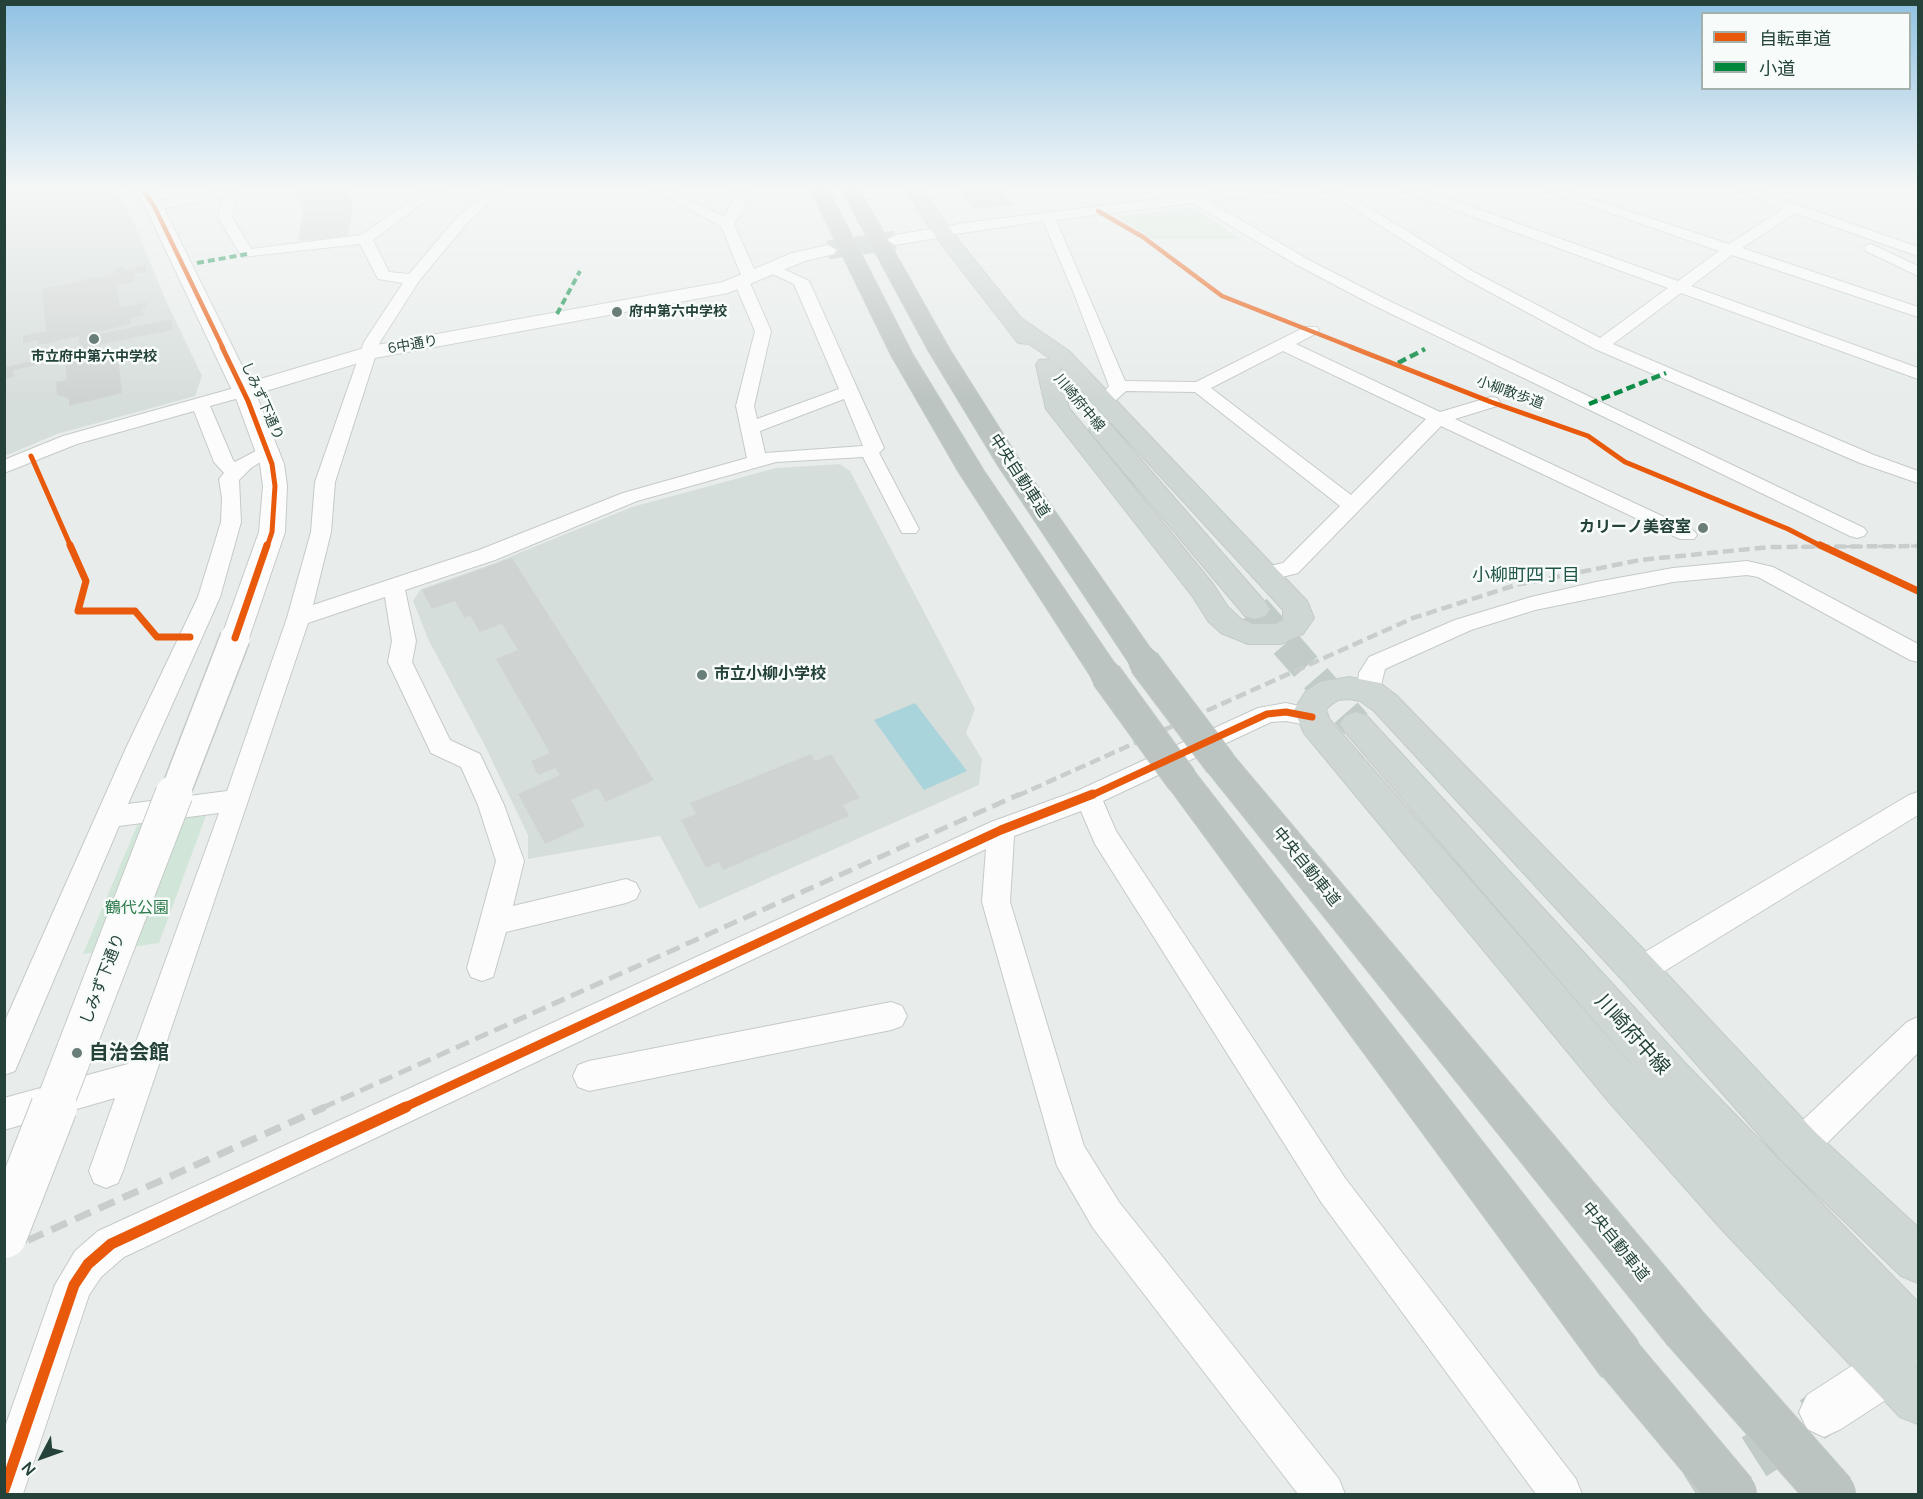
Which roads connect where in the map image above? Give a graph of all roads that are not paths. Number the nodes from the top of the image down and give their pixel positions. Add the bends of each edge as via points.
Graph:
1 (180, 259) edge
2 (375, 259) edge
3 (430, 259) edge
4 (739, 259) edge
5 (795, 259) tunnel mouth
6 (854, 259) edge
7 (889, 259) edge
8 (963, 259) edge
9 (1067, 259) edge
10 (1297, 259) edge
11 (1442, 259) edge
12 (1605, 259) edge
13 (1718, 259) edge
14 (1761, 259) edge
15 (1889, 259) edge
16 (773, 269) junction
17 (1918, 272) edge
18 (413, 279) junction
19 (746, 280) junction
20 (1681, 286) junction
21 (1918, 312) edge
22 (1013, 322) junction
23 (1311, 330) dead end
24 (1284, 345) junction
25 (1601, 345) junction
26 (370, 352) junction
27 (1047, 365) junction
28 (1918, 374) edge
29 (1199, 387) junction
30 (244, 391) junction
31 (849, 391) junction
32 (1111, 392) junction
33 (1491, 402) dead end
34 (200, 404) junction
35 (1438, 418) junction
36 (751, 428) junction
37 (269, 450) junction
38 (869, 451) junction
39 (757, 461) junction
40 (4, 467) edge
41 (234, 472) junction
42 (1918, 477) edge
43 (1350, 504) junction
44 (909, 529) dead end
45 (1857, 532) dead end
46 (1687, 535) dead end
47 (1266, 574) junction
48 (394, 588) junction
49 (1255, 609) tunnel mouth
50 (298, 618) junction
51 (1918, 654) edge
52 (1362, 707) junction
53 (1312, 717) junction
54 (1088, 797) junction
55 (237, 800) junction
56 (1918, 802) edge
57 (109, 817) junction
58 (1001, 830) junction
59 (626, 891) dead end
60 (494, 923) junction
61 (482, 968) dead end
62 (1639, 971) junction
63 (891, 1016) dead end
64 (1918, 1032) edge
65 (4, 1060) edge
66 (139, 1076) junction
67 (589, 1076) dead end
68 (4, 1114) edge
69 (1799, 1147) junction
70 (106, 1171) dead end
71 (4, 1235) edge
72 (1918, 1259) edge
73 (1911, 1364) edge
74 (1824, 1412) tunnel mouth
75 (4, 1490) edge
76 (1324, 1494) edge
77 (1561, 1494) edge
78 (1732, 1494) edge
79 (1832, 1494) edge

1 - 30 street, しみず下通り
2 - 18 street via 383,276
3 - 18 street
4 - 19 street
5 - 16 street, 6中通り
6 - 78 highway, bridge via 902,355 971,471 1106,675 1618,1358
7 - 79 highway, 中央自動車道, bridge via 1010,464 1144,662 1220,764 1685,1328
8 - 22 main road, 川崎府中線
9 - 32 street via 1081,291
10 - 45 street
11 - 25 street
12 - 20 street
13 - 20 street
14 - 21 street
15 - 17 street
16 - 19 street, 6中通り
16 - 31 street via 801,280
18 - 26 street via 372,342
19 - 26 street, 6中通り via 638,305
19 - 36 street via 763,331 745,406
20 - 25 street
20 - 28 street
22 - 27 main road, 川崎府中線
22 - 32 main road
23 - 24 street
24 - 29 street
24 - 35 street
25 - 42 street
26 - 30 street, 6中通り
26 - 50 street via 325,482 321,532
27 - 47 main road via 1058,409 1230,626 1248,634 1281,634 1293,627 1299,618 1297,608
27 - 49 main road, 川崎府中線
29 - 32 street
29 - 43 street
30 - 34 street, 6中通り
30 - 37 street, しみず下通り
31 - 36 street
31 - 38 street via 874,448
32 - 47 main road
33 - 35 street
34 - 40 street, 6中通り via 70,440
34 - 41 street via 224,462
35 - 43 street
35 - 46 street
36 - 39 street
37 - 41 street
37 - 71 street, しみず下通り, bridge via 275,486 272,532 235,638
38 - 39 street via 775,456
38 - 44 street
39 - 48 street via 630,497
41 - 57 street via 229,480 231,522 209,597
43 - 47 street via 1290,568
48 - 50 street
48 - 60 street via 404,641 400,662 440,746 471,761 510,861
50 - 55 street
51 - 52 street via 1766,572 1747,568 1673,574 1531,604 1463,625 1377,663
52 - 53 main road via 1349,688 1331,690 1317,699 1310,710
52 - 62 main road via 1385,703
52 - 73 main road, 川崎府中線
53 - 54 street via 1286,712 1267,714
53 - 73 main road via 1445,880 1739,1215
54 - 58 street
54 - 77 street via 1105,836 1333,1190
55 - 57 street
55 - 66 street
56 - 62 street
57 - 65 street
58 - 75 street via 111,1244 88,1264 74,1285
58 - 76 street via 996,903 1069,1154 1106,1215
59 - 60 street
60 - 61 street
62 - 69 main road
63 - 67 street
64 - 69 street
66 - 68 street
66 - 70 street
69 - 72 main road
73 - 74 street

